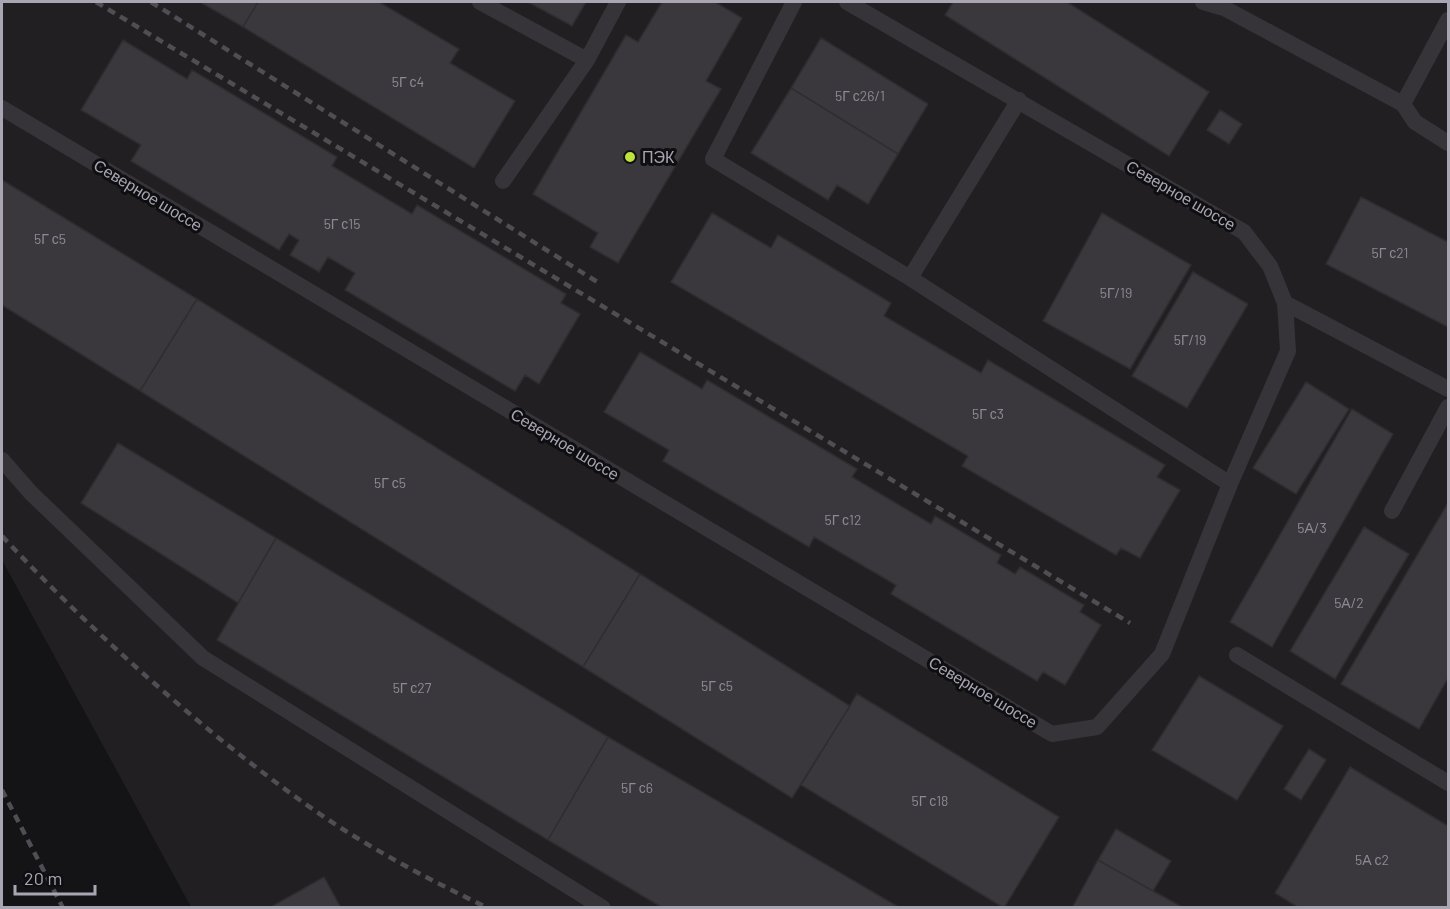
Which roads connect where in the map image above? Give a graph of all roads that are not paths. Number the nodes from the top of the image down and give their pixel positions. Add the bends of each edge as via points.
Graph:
1 (480, 2) edge
2 (618, 2) edge
3 (794, 2) edge
4 (847, 2) edge
5 (1203, 2) edge
6 (1449, 20) edge
7 (587, 60) junction
8 (1018, 100) junction
9 (1403, 104) junction
10 (2, 108) edge
11 (1449, 143) edge
12 (503, 181) dead end
13 (910, 278) junction
14 (1285, 303) junction
15 (1449, 389) edge
16 (1449, 407) edge
17 (2, 460) edge
18 (1230, 484) junction
19 (1392, 511) dead end
20 (1236, 655) dead end
21 (1449, 783) edge
22 (603, 908) edge

1 - 7 lane
2 - 7 lane
3 - 13 lane via 713,159
4 - 8 lane, Северное шоссе
5 - 9 lane via 1224,8
6 - 9 lane
7 - 12 lane
8 - 13 lane
8 - 14 lane, Северное шоссе via 1244,232 1270,266
9 - 11 lane via 1415,122
10 - 18 lane, Северное шоссе via 1052,734 1097,727 1162,654
13 - 18 lane
14 - 15 lane
14 - 18 lane, Северное шоссе via 1288,351
16 - 19 lane
17 - 22 lane via 31,494 203,658
20 - 21 lane

